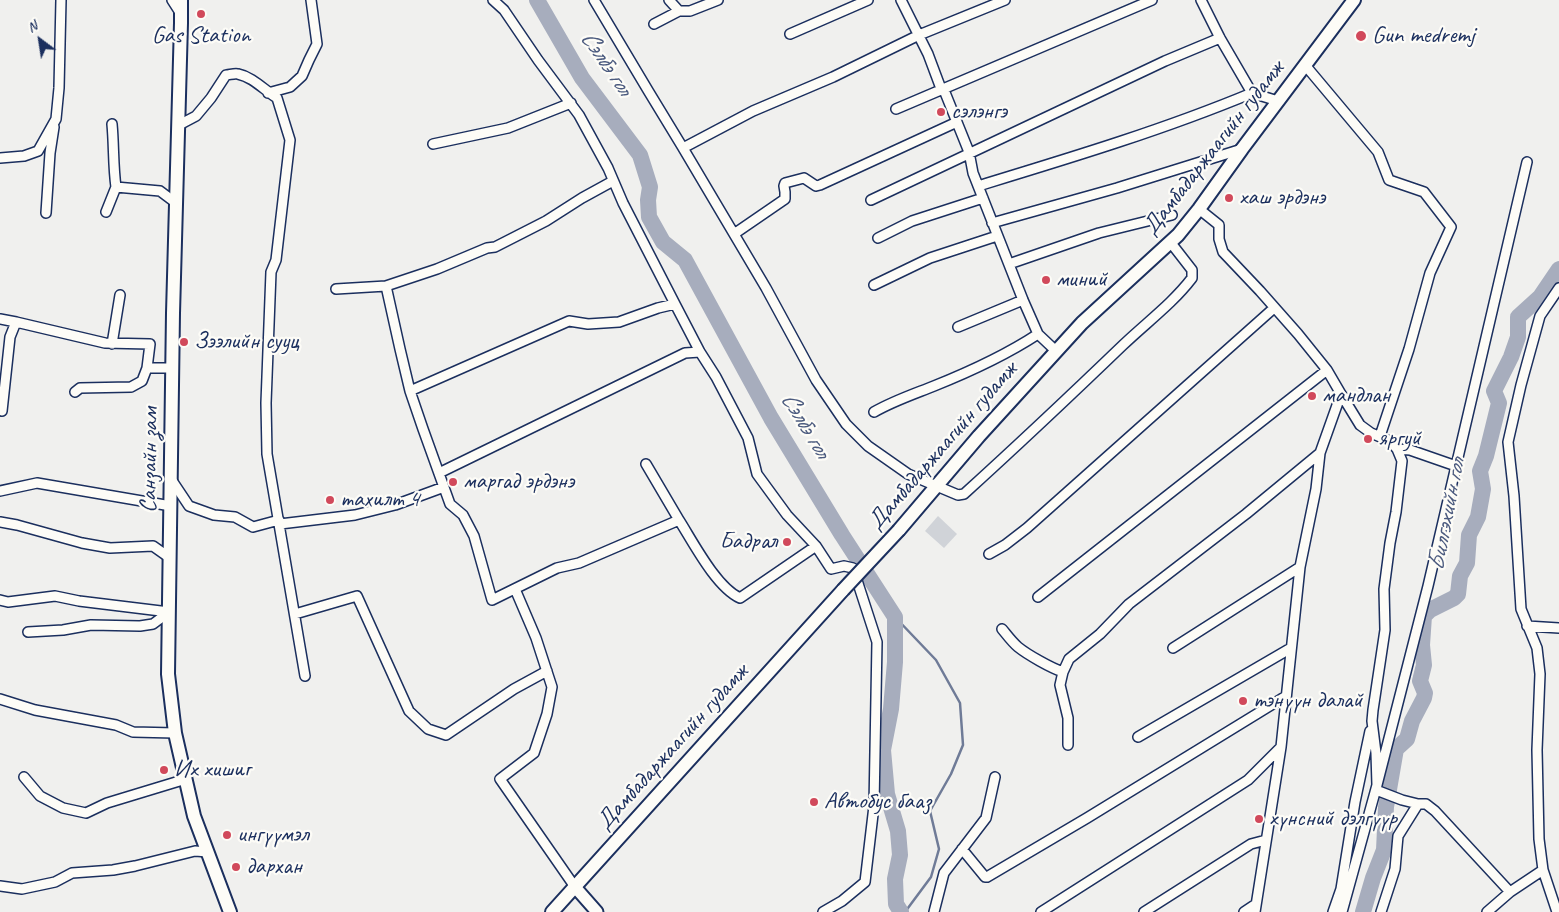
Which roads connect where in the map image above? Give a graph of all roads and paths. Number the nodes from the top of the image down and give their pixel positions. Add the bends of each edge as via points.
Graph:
1 (61, 0) edge
2 (172, 0) edge
3 (181, 0) edge
4 (311, 0) edge
5 (493, 0) edge
6 (594, 0) edge
7 (669, 0) edge
8 (718, 0) edge
9 (868, 0) edge
10 (902, 0) edge
11 (1005, 0) edge
12 (1152, 0) edge
13 (1201, 0) edge
14 (1354, 0) edge
15 (679, 11) junction
16 (181, 14) junction
17 (654, 24) dead end
18 (790, 34) dead end
19 (919, 35) junction
20 (1220, 38) junction
21 (1305, 65) junction
22 (944, 90) junction
23 (268, 93) junction
24 (1252, 93) junction
25 (1278, 101) junction
26 (571, 103) junction
27 (896, 109) dead end
28 (56, 119) junction
29 (957, 122) junction
30 (112, 124) dead end
31 (178, 125) junction
32 (433, 144) dead end
33 (683, 148) junction
34 (1242, 149) junction
35 (969, 152) junction
36 (0, 158) edge
37 (1527, 162) dead end
38 (613, 181) junction
39 (978, 186) junction
40 (116, 187) junction
41 (983, 198) junction
42 (871, 200) dead end
43 (176, 203) junction
44 (1199, 210) junction
45 (106, 212) dead end
46 (46, 213) dead end
47 (1172, 215) dead end
48 (992, 223) junction
49 (734, 234) junction
50 (997, 236) junction
51 (878, 238) dead end
52 (1170, 243) junction
53 (1009, 264) junction
54 (874, 285) dead end
55 (386, 286) junction
56 (1559, 288) edge
57 (336, 289) dead end
58 (120, 295) dead end
59 (1022, 300) junction
60 (675, 304) junction
61 (1274, 308) junction
62 (0, 318) edge
63 (16, 322) junction
64 (958, 328) dead end
65 (1038, 334) junction
66 (112, 344) junction
67 (1056, 351) junction
68 (700, 352) junction
69 (146, 368) junction
70 (172, 368) junction
71 (1327, 370) junction
72 (410, 391) junction
73 (75, 392) dead end
74 (1341, 394) junction
75 (2, 411) dead end
76 (874, 412) dead end
77 (1380, 436) junction
78 (1397, 449) junction
79 (1320, 453) junction
80 (646, 464) dead end
81 (1456, 466) junction
82 (439, 473) junction
83 (171, 479) junction
84 (936, 486) junction
85 (444, 487) junction
86 (0, 491) edge
87 (171, 506) junction
88 (679, 520) junction
89 (0, 522) edge
90 (279, 522) junction
91 (816, 546) junction
92 (989, 554) dead end
93 (170, 558) junction
94 (1300, 567) junction
95 (515, 589) junction
96 (1038, 597) dead end
97 (0, 600) edge
98 (169, 612) junction
99 (295, 614) junction
100 (1528, 626) junction
101 (1559, 628) edge
102 (1002, 629) dead end
103 (28, 632) dead end
104 (1173, 648) dead end
105 (1291, 648) junction
106 (547, 671) junction
107 (1063, 672) junction
108 (305, 676) dead end
109 (1286, 696) junction
110 (0, 699) edge
111 (1372, 721) junction
112 (175, 733) junction
113 (1138, 736) dead end
114 (1068, 745) dead end
115 (1281, 747) junction
116 (24, 777) dead end
117 (995, 777) dead end
118 (186, 779) junction
119 (1378, 789) junction
120 (1418, 804) junction
121 (1266, 840) junction
122 (962, 849) junction
123 (208, 852) junction
124 (1544, 870) junction
125 (0, 886) edge
126 (575, 887) junction
127 (1510, 892) junction
128 (1255, 908) edge
129 (230, 912) edge
130 (552, 912) edge
131 (597, 912) edge
132 (823, 912) edge
133 (934, 912) edge
134 (1041, 912) edge
135 (1144, 912) edge
136 (1244, 912) edge
137 (1333, 912) edge
138 (1342, 912) edge
139 (1381, 912) edge
140 (1487, 912) edge
141 (1557, 912) edge

1 - 28 street
2 - 16 street
3 - 16 main road, Санзайн зам
4 - 23 street via 317,44 302,76 290,87
5 - 26 street via 504,10
6 - 33 street
7 - 15 street
8 - 15 street via 690,11
9 - 18 street
10 - 19 street
11 - 19 street
12 - 22 street
13 - 20 street
14 - 21 main road, Дамбадаржаагийн гудамж
15 - 17 street
16 - 31 main road, Санзайн зам
19 - 22 street
19 - 33 street via 753,111
20 - 24 street
20 - 35 street
21 - 25 main road, Дамбадаржаагийн гудамж
21 - 77 street via 1378,152 1389,180 1424,192 1451,227 1430,273
22 - 27 street
22 - 29 street
23 - 31 street via 259,84 237,73 226,75 196,116
23 - 90 street via 277,98 290,140 276,260 271,272 266,403 267,454
24 - 25 street
24 - 39 street via 1126,140
25 - 34 main road, Дамбадаржаагийн гудамж
26 - 32 street via 508,128
26 - 38 street via 592,136
28 - 36 street via 38,151
28 - 46 street
29 - 35 street
29 - 49 street via 820,185 816,186 804,178 785,183 785,199
30 - 40 street
31 - 43 main road, Санзайн зам
33 - 49 street
34 - 44 main road, Дамбадаржаагийн гудамж
34 - 48 street
35 - 39 street
35 - 42 street
37 - 81 street
38 - 55 street via 495,247
38 - 60 street
39 - 41 street
40 - 43 street via 160,191
40 - 45 street
41 - 48 street
41 - 51 street via 912,221
43 - 70 main road, Санзайн зам
44 - 52 main road, Дамбадаржаагийн гудамж
44 - 61 street via 1219,225 1223,252
47 - 53 street via 1099,232
48 - 50 street
49 - 84 street via 816,380 846,424 868,446 908,474
50 - 53 street
50 - 54 street via 930,258
52 - 67 main road, Дамбадаржаагийн гудамж
52 - 84 street via 1192,270 1192,278 1183,291 964,494 958,495
53 - 59 street
55 - 57 street
55 - 72 street
56 - 100 street via 1540,316 1508,442 1521,609
58 - 66 street
59 - 64 street
59 - 65 street
60 - 68 street
60 - 72 street via 619,322 588,324 569,321
61 - 71 street
61 - 92 street via 1027,528
62 - 63 street
63 - 66 street
63 - 75 street via 10,337
65 - 67 street
65 - 76 street via 988,361
66 - 69 street via 150,344
67 - 84 main road, Дамбадаржаагийн гудамж
68 - 82 street via 685,353
68 - 91 street via 748,438 757,474
69 - 70 street
69 - 73 street via 142,381 132,387 80,388
70 - 83 main road, Санзайн зам
71 - 74 street
71 - 96 street
72 - 82 street
74 - 77 street via 1360,425
74 - 79 street
77 - 78 street
78 - 81 street via 1410,450
78 - 111 street via 1402,462 1384,589 1385,630
79 - 94 street
79 - 107 street via 1129,604 1100,634 1069,659
80 - 88 street
81 - 119 street
82 - 85 street
83 - 87 main road, Санзайн зам
83 - 90 street via 189,506 214,515 234,517 253,527
84 - 126 main road, Дамбадаржаагийн гудамж, bridge
85 - 90 street via 395,505 355,514
85 - 95 street via 450,504 463,515 474,536 492,600
86 - 87 street via 36,483
87 - 93 main road, Санзайн зам
88 - 91 street via 710,569 732,594 740,598
88 - 95 street via 579,563 557,568
89 - 93 street via 110,548 153,546
90 - 99 street
91 - 132 street via 831,569 853,568 877,642 874,806 865,882
93 - 98 main road, Санзайн зам
94 - 104 street
94 - 105 street
95 - 106 street
97 - 98 street via 8,602 56,596
98 - 103 street via 152,624 140,626 91,625
98 - 112 main road, Санзайн зам via 168,674
99 - 106 street via 357,596 409,711 428,729 446,735
99 - 108 street
100 - 101 street
100 - 124 street via 1537,648 1540,674 1537,750 1539,839
102 - 107 street via 1018,647
105 - 109 street
105 - 113 street
106 - 126 street via 552,687 534,753 500,779
107 - 114 street via 1060,685 1068,718
109 - 115 street
109 - 122 street via 987,877
110 - 112 street via 35,710 116,725 132,732
111 - 119 street
111 - 137 street via 1341,890
112 - 118 main road, Санзайн зам
115 - 121 street
115 - 134 street via 1248,780
116 - 118 street via 40,796 63,808 86,813 107,803
117 - 122 street via 986,818
118 - 123 main road, Санзайн зам via 194,816
119 - 120 street
119 - 138 street
120 - 127 street via 1426,804 1435,811
120 - 139 street via 1398,836 1394,869
121 - 128 street
121 - 135 street via 1251,844
122 - 133 street via 944,873
123 - 125 street via 195,851 113,870 72,873 55,882 22,889
123 - 129 main road, Санзайн зам
124 - 127 street
124 - 141 street
126 - 130 main road, Дамбадаржаагийн гудамж
126 - 131 street
127 - 140 street
128 - 136 street

